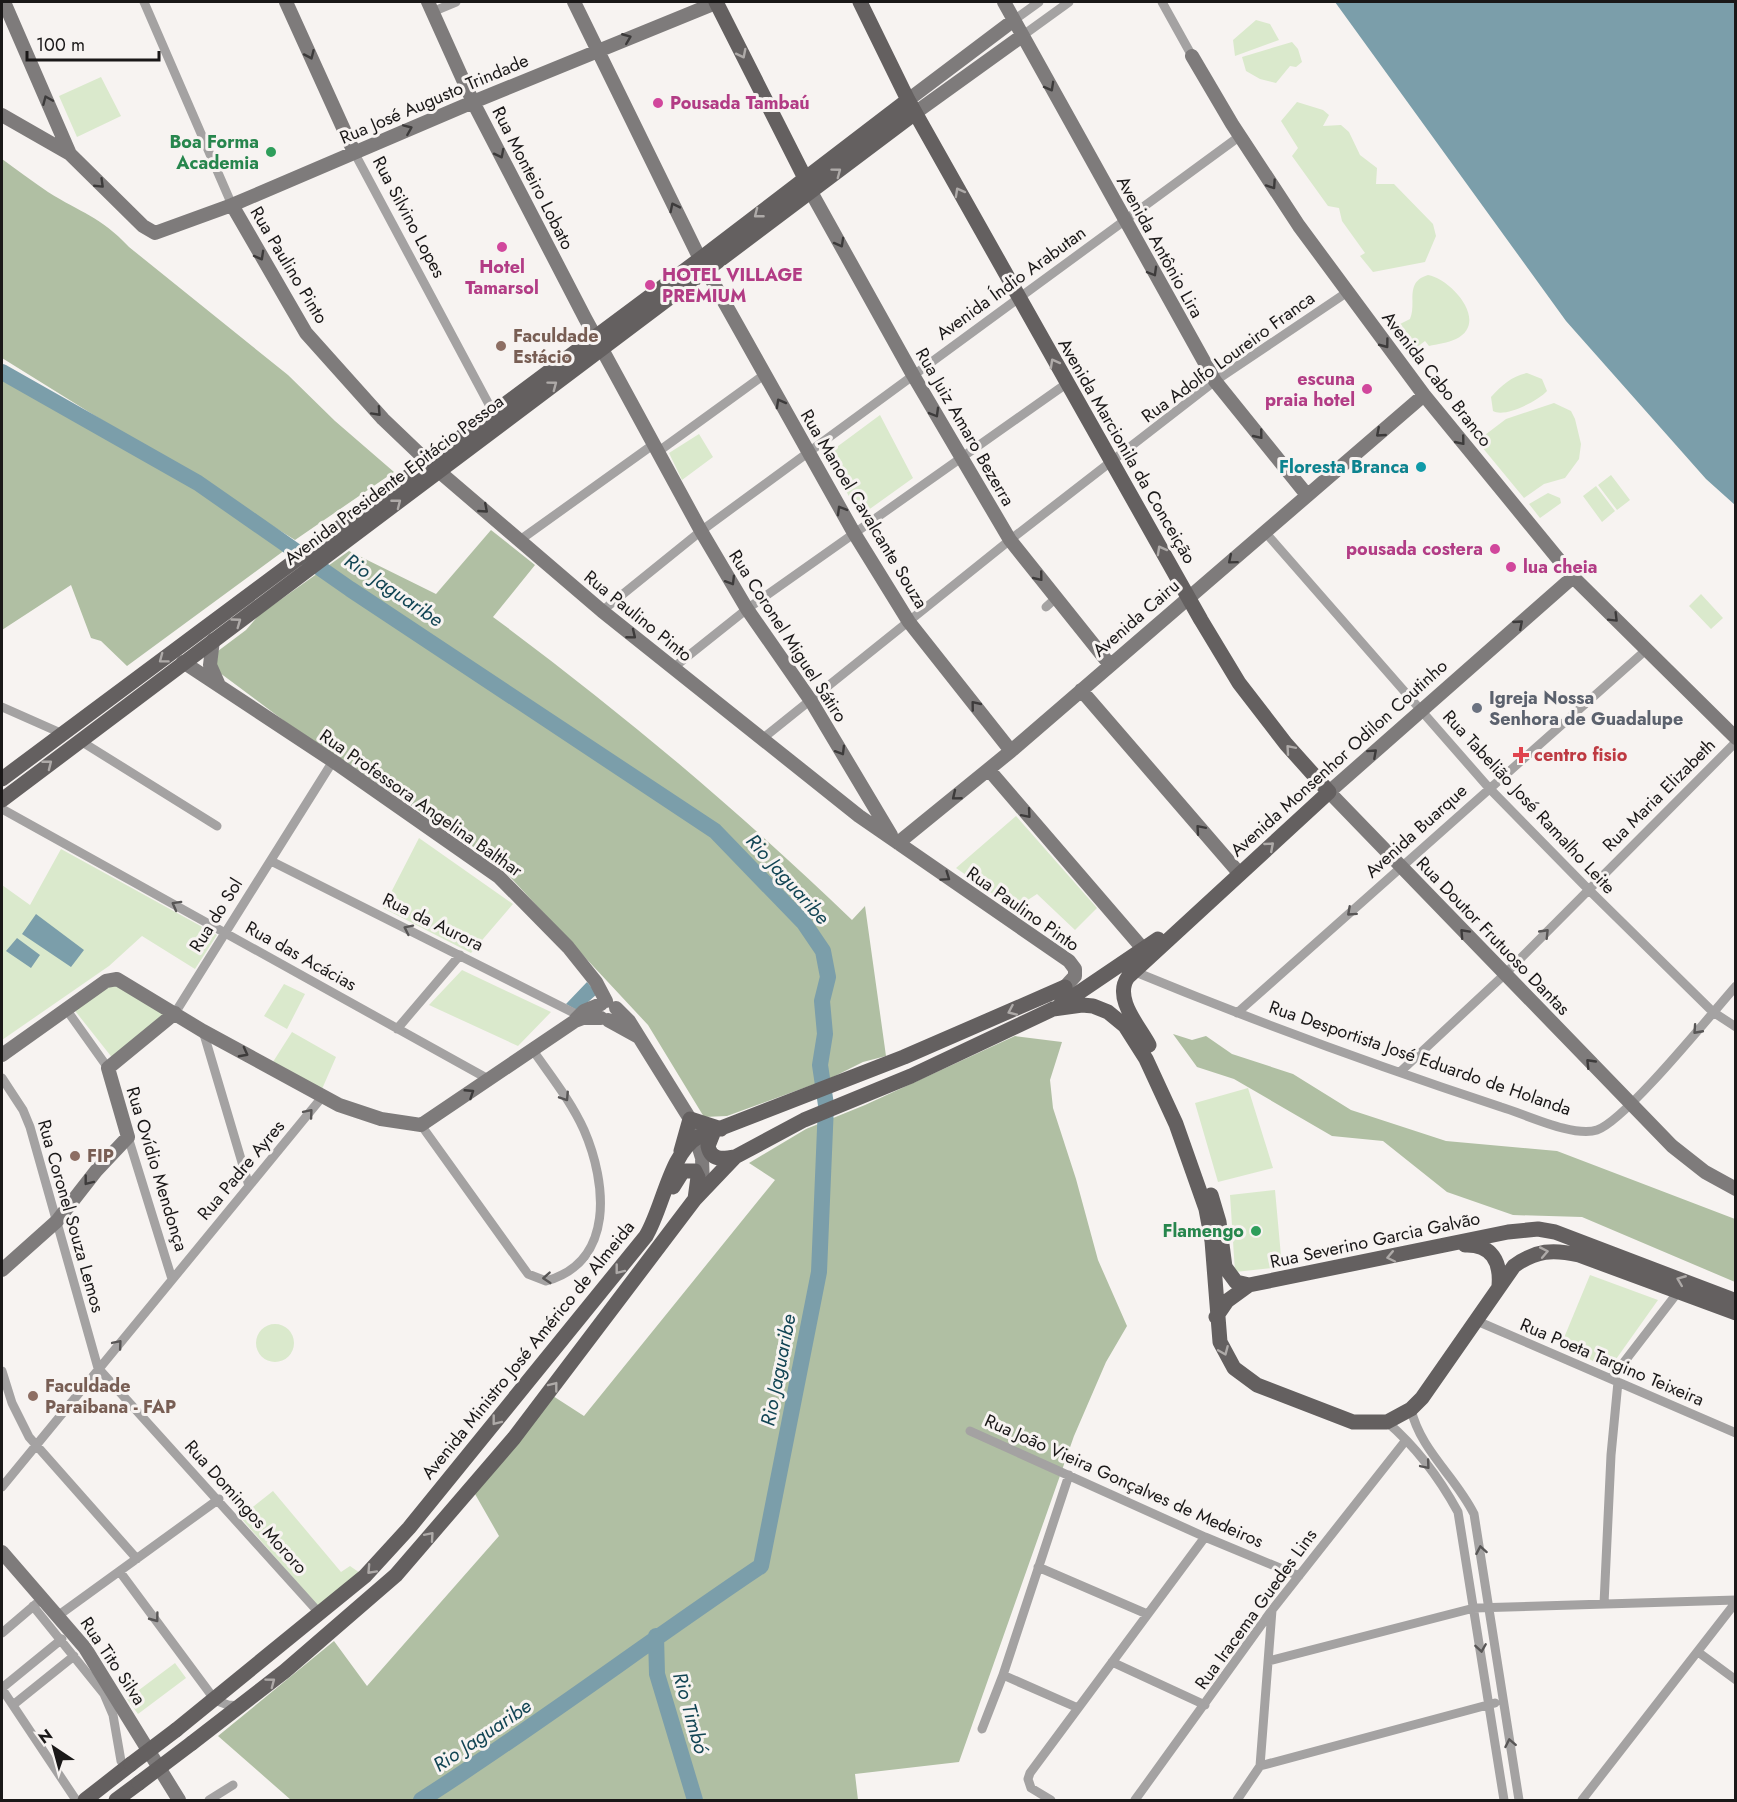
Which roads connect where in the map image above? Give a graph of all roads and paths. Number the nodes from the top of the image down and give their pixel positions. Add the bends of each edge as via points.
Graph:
1 (4, 2) edge
2 (144, 2) edge
3 (286, 2) edge
4 (456, 2) edge
5 (574, 2) edge
6 (717, 2) edge
7 (860, 2) edge
8 (1004, 2) edge
9 (1039, 2) edge
10 (1069, 2) edge
11 (1162, 2) edge
12 (430, 7) edge
13 (1014, 20) junction
14 (1022, 36) junction
15 (596, 50) junction
16 (1192, 56) joint
17 (908, 99) junction
18 (473, 102) junction
19 (915, 113) junction
20 (2, 115) edge
21 (1240, 136) junction
22 (354, 152) junction
23 (70, 154) junction
24 (808, 185) junction
25 (232, 205) junction
26 (1124, 221) junction
27 (704, 265) junction
28 (1346, 293) junction
29 (1019, 298) junction
30 (599, 343) junction
31 (764, 375) junction
32 (913, 375) junction
33 (1215, 381) junction
34 (1066, 384) junction
35 (1424, 395) junction
36 (493, 412) junction
37 (657, 447) junction
38 (809, 454) junction
39 (961, 458) junction
40 (1112, 462) junction
41 (433, 466) junction
42 (1307, 495) junction
43 (701, 531) junction
44 (346, 532) junction
45 (1265, 532) junction
46 (854, 533) junction
47 (520, 540) junction
48 (1010, 540) junction
49 (1573, 577) junction
50 (1188, 597) junction
51 (747, 609) junction
52 (602, 610) junction
53 (909, 622) junction
54 (213, 640) junction
55 (1646, 650) junction
56 (183, 662) junction
57 (1110, 665) junction
58 (673, 668) junction
59 (218, 683) junction
60 (1081, 690) junction
61 (811, 701) junction
62 (2, 707) edge
63 (1421, 711) junction
64 (63, 734) junction
65 (1736, 738) edge
66 (762, 739) junction
67 (79, 740) junction
68 (1736, 742) edge
69 (1011, 751) junction
70 (333, 761) junction
71 (988, 770) junction
72 (2, 779) edge
73 (1489, 788) junction
74 (1329, 792) junction
75 (2, 800) edge
76 (2, 809) edge
77 (877, 811) junction
78 (859, 816) junction
79 (217, 826) dead end
80 (898, 843) junction
81 (271, 861) junction
82 (1401, 867) junction
83 (1239, 873) junction
84 (1588, 890) junction
85 (1196, 914) junction
86 (227, 933) junction
87 (1144, 950) junction
88 (460, 955) junction
89 (1133, 972) junction
90 (1504, 975) junction
91 (1736, 986) edge
92 (1065, 987) joint
93 (608, 1004) junction
94 (66, 1009) junction
95 (1053, 1009) junction
96 (1713, 1012) junction
97 (176, 1013) junction
98 (1237, 1013) junction
99 (579, 1017) junction
100 (605, 1019) junction
101 (1736, 1027) edge
102 (397, 1029) junction
103 (203, 1031) junction
104 (637, 1036) junction
105 (532, 1049) junction
106 (2, 1055) edge
107 (108, 1068) junction
108 (1400, 1072) junction
109 (2, 1078) edge
110 (490, 1080) junction
111 (323, 1096) junction
112 (1630, 1104) junction
113 (690, 1119) junction
114 (422, 1125) junction
115 (717, 1130) junction
116 (128, 1137) junction
117 (698, 1137) junction
118 (680, 1154) junction
119 (735, 1157) junction
120 (249, 1186) junction
121 (1736, 1189) edge
122 (699, 1194) junction
123 (659, 1212) junction
124 (57, 1221) junction
125 (1449, 1245) junction
126 (2, 1270) edge
127 (172, 1279) junction
128 (1249, 1285) junction
129 (1499, 1286) junction
130 (1678, 1292) junction
131 (1736, 1301) edge
132 (1736, 1313) edge
133 (1216, 1317) junction
134 (1477, 1321) junction
135 (98, 1368) junction
136 (2, 1371) edge
137 (1615, 1381) junction
138 (1411, 1409) junction
139 (1387, 1422) junction
140 (970, 1431) dead end
141 (1736, 1433) edge
142 (1406, 1440) junction
143 (36, 1446) junction
144 (1069, 1475) junction
145 (2, 1487) edge
146 (219, 1499) junction
147 (1205, 1537) junction
148 (2, 1552) edge
149 (137, 1559) junction
150 (1038, 1567) junction
151 (120, 1572) junction
152 (1299, 1576) junction
153 (1736, 1601) edge
154 (38, 1602) junction
155 (1604, 1604) junction
156 (1490, 1607) junction
157 (1474, 1608) junction
158 (1272, 1610) junction
159 (1147, 1614) junction
160 (59, 1615) junction
161 (321, 1615) junction
162 (69, 1627) junction
163 (2, 1633) edge
164 (61, 1642) junction
165 (1698, 1652) junction
166 (74, 1656) junction
167 (1269, 1661) junction
168 (1112, 1662) junction
169 (1004, 1675) junction
170 (1736, 1680) edge
171 (2, 1688) edge
172 (215, 1700) junction
173 (1502, 1702) junction
174 (1490, 1704) junction
175 (1205, 1705) junction
176 (13, 1706) junction
177 (240, 1706) junction
178 (1078, 1708) junction
179 (982, 1729) dead end
180 (128, 1766) junction
181 (1260, 1766) junction
182 (233, 1785) dead end
183 (1519, 1799) edge
184 (76, 1800) edge
185 (85, 1800) edge
186 (116, 1800) edge
187 (179, 1800) edge
188 (209, 1800) edge
189 (1052, 1800) edge
190 (1134, 1800) edge
191 (1237, 1800) edge
192 (1501, 1800) edge
193 (1582, 1800) edge

23 -> 1 main road
2 - 25 street
3 -> 22 main road, Rua Silvino Lopes
4 - 12 street
5 - 15 main road, Rua Manoel Cavalcante Souza
15 -> 6 main road, Rua José Augusto Trindade
6 -> 24 main road
7 - 17 main road, Avenida Marcionila da Conceição
8 - 13 main road, Avenida Antônio Lira
9 - 13 street
10 - 14 street
11 - 16 street, Avenida Cabo Branco
12 - 18 main road, Rua Monteiro Lobato
13 - 14 main road, Avenida Antônio Lira
13 - 17 main road, Avenida Presidente Epitácio Pessoa
14 - 19 main road, Avenida Presidente Epitácio Pessoa
14 -> 26 main road, Avenida Antônio Lira
15 - 18 main road, Rua José Augusto Trindade
27 -> 15 main road, Rua Manoel Cavalcante Souza
16 - 21 main road, Avenida Cabo Branco
17 - 19 main road, Avenida Marcionila da Conceição
17 - 24 main road, Avenida Presidente Epitácio Pessoa
22 -> 18 main road, Rua José Augusto Trindade
18 -> 30 main road, Rua Monteiro Lobato
24 -> 19 main road, Avenida Presidente Epitácio Pessoa
29 -> 19 main road, Avenida Marcionila da Conceição
20 - 23 main road
21 - 26 street, Avenida Índio Arabutan
21 -> 28 main road, Avenida Cabo Branco
22 - 25 main road, Rua José Augusto Trindade
22 - 36 street, Rua Silvino Lopes
23 -> 25 main road, Rua José Augusto Trindade via 151,232
24 - 27 main road, Avenida Presidente Epitácio Pessoa
24 -> 32 main road, Rua Juiz Amaro Bezerra
25 -> 41 main road, Rua Paulino Pinto via 306,333 389,425
26 - 29 street, Avenida Índio Arabutan
26 -> 33 main road, Avenida Antônio Lira
27 - 30 main road, Avenida Presidente Epitácio Pessoa
27 - 31 main road, Rua Manoel Cavalcante Souza
28 - 33 street, Rua Adolfo Loureiro Franca
28 -> 35 main road, Avenida Cabo Branco
29 - 32 street, Avenida Índio Arabutan
34 -> 29 main road, Avenida Marcionila da Conceição
30 - 36 main road, Avenida Presidente Epitácio Pessoa
30 - 37 main road, Rua Monteiro Lobato
41 -> 30 main road, Avenida Presidente Epitácio Pessoa
31 - 37 street
38 -> 31 main road, Rua Manoel Cavalcante Souza
32 - 38 street, Avenida Índio Arabutan
32 -> 39 main road, Rua Juiz Amaro Bezerra
33 - 40 street, Rua Adolfo Loureiro Franca
33 -> 42 main road, Avenida Antônio Lira
34 - 39 street
34 - 40 main road, Avenida Marcionila da Conceição
35 -> 42 main road, Avenida Cairu
35 -> 49 main road, Avenida Cabo Branco
36 - 41 main road, Avenida Presidente Epitácio Pessoa
37 - 43 main road, Rua Coronel Miguel Sátiro
37 - 47 street
38 - 43 street, Avenida Índio Arabutan
46 -> 38 main road, Rua Manoel Cavalcante Souza
39 - 46 street
39 - 48 main road, Rua Juiz Amaro Bezerra
40 - 48 street, Rua Adolfo Loureiro Franca
50 -> 40 main road, Avenida Marcionila da Conceição
41 - 44 main road, Avenida Presidente Epitácio Pessoa
41 -> 47 main road, Rua Paulino Pinto
42 - 45 main road, Avenida Cairu
43 -> 51 main road, Rua Coronel Miguel Sátiro
43 - 52 street, Avenida Índio Arabutan
54 -> 44 main road, Avenida Presidente Epitácio Pessoa via 286,587
44 -> 64 main road, Avenida Presidente Epitácio Pessoa via 276,573
45 -> 50 main road, Avenida Cairu
45 - 63 street, Rua Tabelião José Ramalho Leite
46 - 51 street
46 - 53 main road, Rua Manoel Cavalcante Souza
47 - 52 main road, Rua Paulino Pinto
48 - 53 street, Rua Adolfo Loureiro Franca
48 -> 57 main road, Rua Juiz Amaro Bezerra via 1051,602
49 -> 55 main road, Avenida Cabo Branco
63 -> 49 main road, Avenida Monsenhor Odilon Coutinho
50 - 57 main road, Avenida Cairu
74 -> 50 main road, Avenida Marcionila da Conceição via 1239,683
51 - 58 street
51 - 61 main road, Rua Coronel Miguel Sátiro
52 -> 58 main road, Rua Paulino Pinto
53 - 61 street, Rua Adolfo Loureiro Franca
69 -> 53 main road, Rua Manoel Cavalcante Souza
54 - 56 main road, Avenida Presidente Epitácio Pessoa
54 - 59 main road via 210,664
55 - 65 main road, Avenida Cabo Branco
55 - 73 street, Avenida Buarque
56 - 59 main road, Rua Professora Angelina Balthar
56 - 67 main road, Avenida Presidente Epitácio Pessoa
57 - 60 main road, Avenida Cairu
58 - 66 main road, Rua Paulino Pinto
59 - 70 main road, Rua Professora Angelina Balthar
60 - 69 main road, Avenida Cairu
83 -> 60 main road
61 - 66 street, Rua Adolfo Loureiro Franca
61 -> 77 main road, Rua Coronel Miguel Sátiro
62 - 64 street
63 - 73 street, Rua Tabelião José Ramalho Leite
74 -> 63 main road, Avenida Monsenhor Odilon Coutinho
64 - 72 main road, Avenida Presidente Epitácio Pessoa
66 - 78 main road, Rua Paulino Pinto
75 -> 67 main road, Avenida Presidente Epitácio Pessoa
67 - 79 street
68 - 84 street, Rua Maria Elizabeth
69 - 71 main road, Avenida Cairu
70 - 81 street, Rua do Sol
70 - 93 main road, Rua Professora Angelina Balthar via 499,877 568,947
71 -> 80 main road, Avenida Cairu
71 -> 87 main road
73 - 82 street, Avenida Buarque
73 - 84 street, Rua Tabelião José Ramalho Leite
74 - 82 main road, Rua Doutor Frutuoso Dantas
83 -> 74 main road, Avenida Monsenhor Odilon Coutinho
86 -> 76 street, Rua das Acácias
77 - 78 main road
77 - 80 main road, Rua Coronel Miguel Sátiro
78 - 80 main road, Rua Paulino Pinto
80 -> 92 main road, Rua Paulino Pinto via 1069,961 1075,976
81 - 86 street, Rua do Sol
88 -> 81 street, Rua da Aurora
90 -> 82 main road, Rua Doutor Frutuoso Dantas
82 -> 98 street, Avenida Buarque
83 - 85 main road, Avenida Monsenhor Odilon Coutinho
90 -> 84 street, Rua Maria Elizabeth
84 - 96 street, Rua Tabelião José Ramalho Leite
85 - 87 main road
85 - 89 main road, Avenida Monsenhor Odilon Coutinho
86 - 97 street, Rua do Sol
86 - 102 street, Rua das Acácias
87 - 95 main road
88 - 99 street, Rua da Aurora
88 - 102 street
89 - 98 street, Rua Desportista José Eduardo de Holanda
89 - 128 main road via 1124,983 1123,998 1173,1094 1215,1205 1225,1266 1236,1282
90 - 108 street, Rua Maria Elizabeth
112 -> 90 main road, Rua Doutor Frutuoso Dantas
91 - 96 street, Rua Desportista José Eduardo de Holanda
92 -> 115 main road, Avenida Ministro José Américo de Almeida via 904,1057
93 - 99 main road
93 - 100 main road via 615,1015
93 - 104 main road, Rua Professora Angelina Balthar via 627,1018
94 - 97 main road via 113,978
94 - 106 main road
94 - 107 street
95 - 119 main road via 911,1076 804,1120
95 - 133 main road via 1082,1005 1108,1012 1125,1026 1146,1059 1176,1124 1206,1209 1212,1241
96 - 101 street, Rua Tabelião José Ramalho Leite
96 -> 112 street, Rua Desportista José Eduardo de Holanda
97 - 103 main road
97 - 107 main road, Rua do Sol
98 - 108 street, Rua Desportista José Eduardo de Holanda
99 - 100 main road
99 - 105 main road
100 - 104 main road
102 - 110 street, Rua das Acácias
103 -> 111 main road
103 - 120 street
104 - 113 main road, Rua Professora Angelina Balthar
105 - 110 main road
105 -> 114 street via 583,1129 599,1188 602,1209 598,1229 592,1246 572,1270 546,1281 528,1274
107 - 116 main road, Rua Ovídio Mendonça
108 - 112 street, Rua Desportista José Eduardo de Holanda via 1580,1131 1598,1130
109 - 124 street, Rua Coronel Souza Lemos via 30,1127
114 -> 110 main road
111 - 114 main road via 356,1113
120 -> 111 street, Rua Padre Ayres
112 - 121 main road via 1690,1161
113 - 115 main road
113 - 117 main road, Rua Professora Angelina Balthar
113 - 118 main road
115 - 117 main road, Avenida Ministro José Américo de Almeida
115 - 119 main road via 708,1146 712,1154 719,1159
116 -> 124 main road
116 - 127 street, Rua Ovídio Mendonça
117 - 118 main road, Avenida Ministro José Américo de Almeida
117 - 122 main road, Rua Professora Angelina Balthar via 702,1158
118 - 123 main road, Avenida Ministro José Américo de Almeida
119 - 122 main road
120 - 127 street, Rua Padre Ayres
122 - 123 main road via 697,1174 684,1171
177 -> 122 main road via 396,1575 514,1438
123 -> 161 main road, Avenida Ministro José Américo de Almeida via 646,1236 409,1528 365,1576
124 - 126 main road
124 - 135 street, Rua Coronel Souza Lemos
125 -> 128 main road, Rua Severino Garcia Galvão
125 - 129 main road via 1471,1245 1491,1252 1500,1271
131 -> 125 main road, Rua Severino Garcia Galvão via 1555,1232 1508,1232
135 -> 127 street, Rua Padre Ayres
128 - 133 main road via 1227,1301
129 -> 130 main road via 1526,1257 1560,1250
129 - 134 main road
130 - 132 main road
130 - 137 street
133 -> 139 main road via 1226,1357 1245,1378 1327,1414 1353,1422
134 - 137 street, Rua Poeta Targino Teixeira
134 - 138 main road
135 - 143 street, Rua Padre Ayres
135 - 146 street, Rua Domingos Mororo
136 - 143 street via 18,1417
137 - 141 street, Rua Poeta Targino Teixeira
137 - 155 street
138 - 139 main road
156 -> 138 street via 1474,1514 1427,1446 1414,1424
139 - 142 street
140 - 144 street, Rua João Vieira Gonçalves de Medeiros
142 - 152 street, Rua Iracema Guedes Lins
142 -> 157 street via 1440,1481 1458,1512
143 - 145 street, Rua Padre Ayres
143 - 149 street
144 - 147 street, Rua João Vieira Gonçalves de Medeiros
144 - 150 street
146 - 149 street
146 - 161 street, Rua Domingos Mororo
147 - 152 street, Rua João Vieira Gonçalves de Medeiros
147 - 159 street
148 - 154 main road, Rua Tito Silva
149 - 151 street
150 - 159 street
150 - 169 street
151 - 160 street
151 -> 172 street
152 - 158 street, Rua Iracema Guedes Lins
153 - 155 street
153 - 165 street
154 - 160 main road, Rua Tito Silva
154 - 163 street
154 - 164 street
155 - 156 street
156 - 157 street
156 - 173 street
157 - 167 street
157 -> 174 street
158 - 167 street
158 - 175 street, Rua Iracema Guedes Lins
159 - 168 street
160 - 162 main road, Rua Tito Silva
161 - 172 main road, Avenida Ministro José Américo de Almeida
162 - 164 street
162 - 187 main road, Rua Tito Silva via 109,1683
164 - 166 street
164 - 171 street
165 - 170 street
165 - 193 street
166 - 176 street
166 - 180 street via 104,1694 113,1715 121,1761
167 - 181 street
168 - 175 street
168 - 178 street
169 - 178 street
169 - 179 street
171 - 176 street
172 - 177 street
172 - 180 main road, Avenida Ministro José Américo de Almeida, bridge
173 - 174 street
183 -> 173 street
174 - 181 street
174 - 192 street
175 - 190 street, Rua Iracema Guedes Lins
176 - 184 street
177 - 186 main road, bridge
178 - 189 street via 1030,1773 1028,1784
180 - 185 main road, Avenida Ministro José Américo de Almeida
181 - 191 street
182 - 188 street
183 - 192 street

